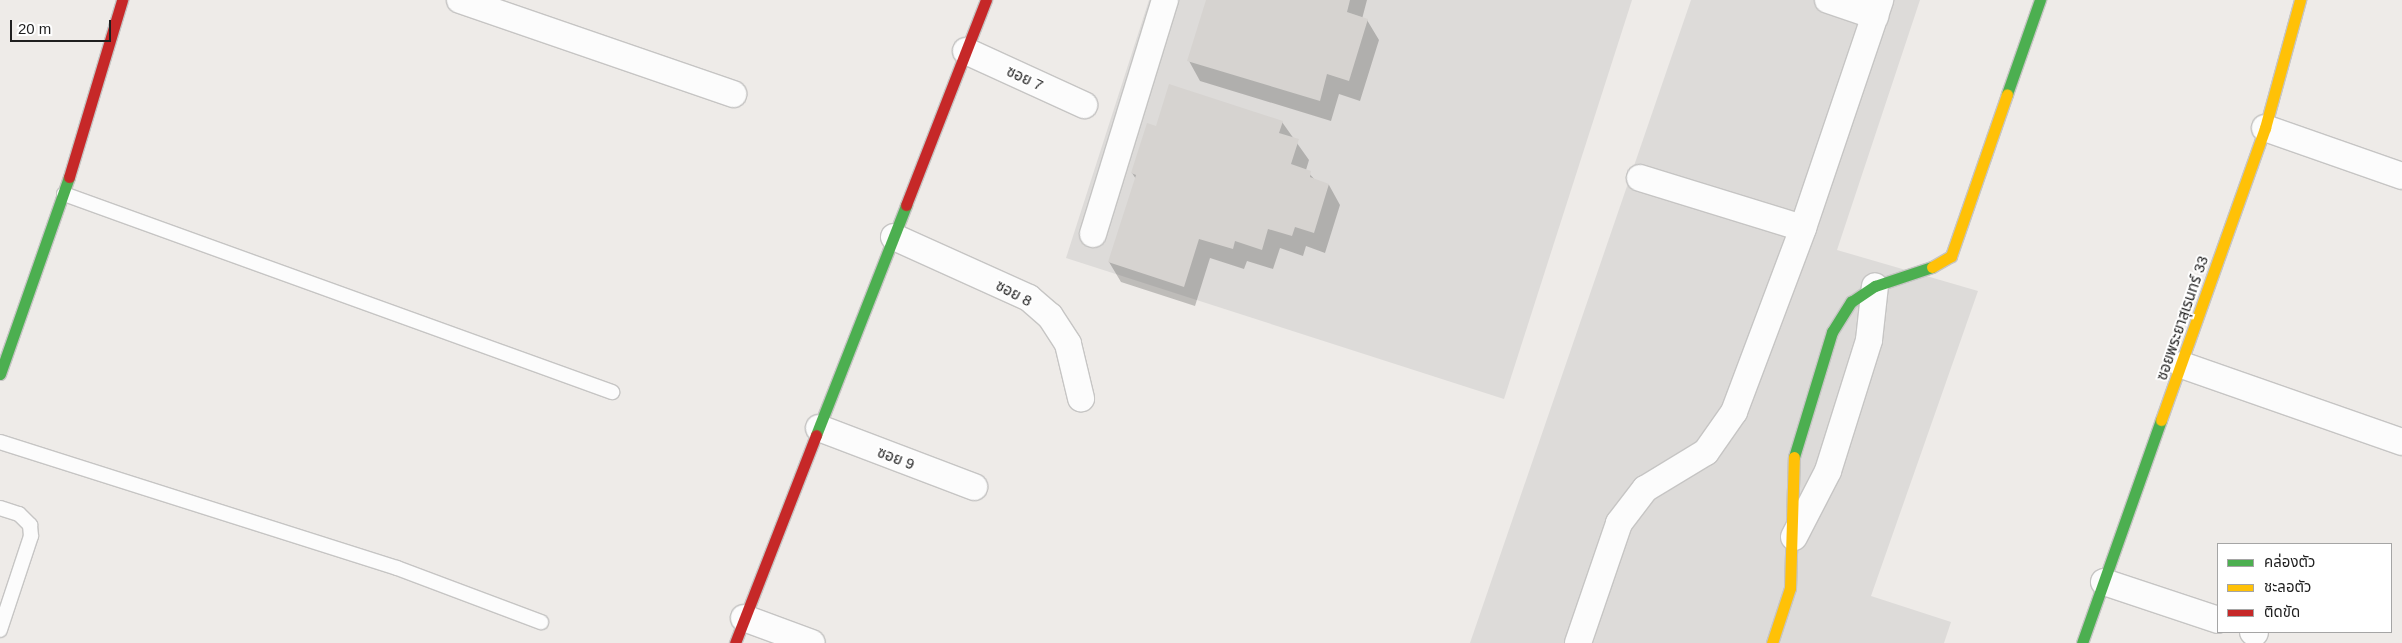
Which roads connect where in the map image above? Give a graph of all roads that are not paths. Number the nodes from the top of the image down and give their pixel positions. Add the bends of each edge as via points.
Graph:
1 (122, 0) edge
2 (460, 0) edge
3 (986, 0) edge
4 (1165, 0) edge
5 (1828, 0) edge
6 (2040, 0) edge
7 (2300, 0) edge
8 (1878, 8) edge
9 (966, 52) junction
10 (733, 94) dead end
11 (1084, 105) dead end
12 (2265, 128) junction
13 (2402, 176) edge
14 (1640, 178) dead end
15 (64, 194) junction
16 (1804, 228) junction
17 (1093, 234) dead end
18 (894, 237) junction
19 (1875, 286) junction
20 (2182, 365) junction
21 (0, 374) edge
22 (612, 392) dead end
23 (1081, 398) dead end
24 (819, 428) junction
25 (0, 442) edge
26 (2402, 442) edge
27 (974, 487) dead end
28 (0, 508) edge
29 (1794, 537) junction
30 (2104, 582) junction
31 (744, 618) junction
32 (2217, 620) edge
33 (542, 622) dead end
34 (0, 630) edge
35 (734, 643) edge
36 (812, 643) edge
37 (1578, 643) edge
38 (1772, 643) edge
39 (2082, 643) edge

1 - 15 street
2 - 10 street
3 - 9 street
4 - 17 street
5 - 8 street
6 - 19 street via 1951,256 1924,271
7 - 12 street, ซอยพระยาสุเรนทร์ 33
8 - 16 street
9 - 11 street, ซอย 7
9 - 18 street
12 - 13 street
12 - 20 street, ซอยพระยาสุเรนทร์ 33
14 - 16 street
15 - 21 street
15 - 22 lane
16 - 37 street via 1734,412 1706,452 1646,489 1619,523
18 - 23 street, ซอย 8 via 1029,298 1050,316 1068,344
18 - 24 street
19 - 29 street via 1869,340 1828,471
19 - 29 street via 1851,302 1832,332 1794,455
20 - 26 street
20 - 30 street, ซอยพระยาสุเรนทร์ 33
24 - 27 street, ซอย 9
24 - 31 street
25 - 33 lane via 397,568
28 - 34 lane via 19,514 30,525 31,536
29 - 38 street via 1790,588
30 - 32 street
30 - 39 street, ซอยพระยาสุเรนทร์ 33
31 - 35 street
31 - 36 street

